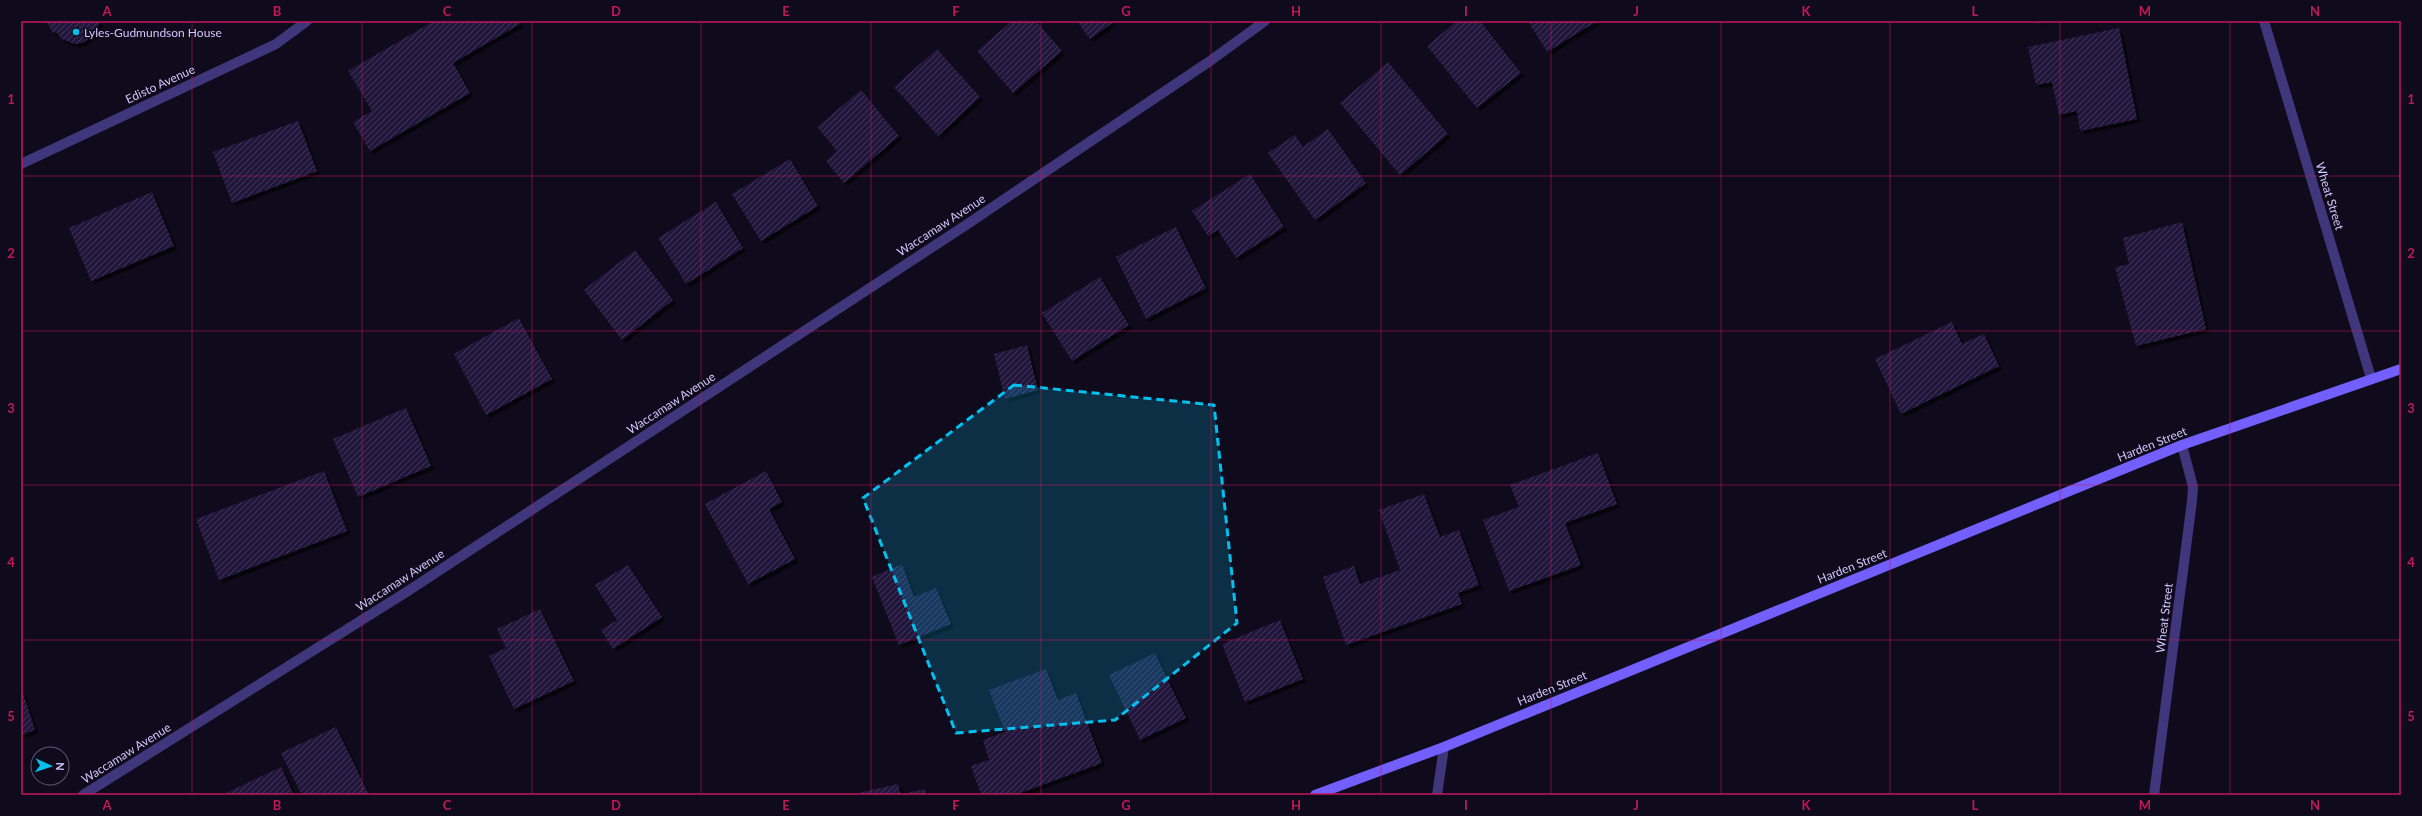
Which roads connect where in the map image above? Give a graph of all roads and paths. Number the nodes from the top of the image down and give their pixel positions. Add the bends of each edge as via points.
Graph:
1 (307, 21) edge
2 (1265, 21) edge
3 (2264, 21) edge
4 (21, 164) edge
5 (2401, 368) edge
6 (2371, 378) junction
7 (2182, 445) junction
8 (1444, 746) junction
9 (83, 795) edge
10 (1315, 795) edge
11 (1437, 795) edge
12 (2154, 795) edge

1 - 4 street, Edisto Avenue via 276,44
2 - 9 street, Waccamaw Avenue via 1210,61 960,229 414,587
3 - 6 street, Wheat Street
5 - 6 main road, Harden Street
6 - 7 main road, Harden Street
7 - 8 main road, Harden Street
7 - 12 street, Wheat Street via 2193,487 2192,501
8 - 10 main road, Harden Street
8 - 11 street

